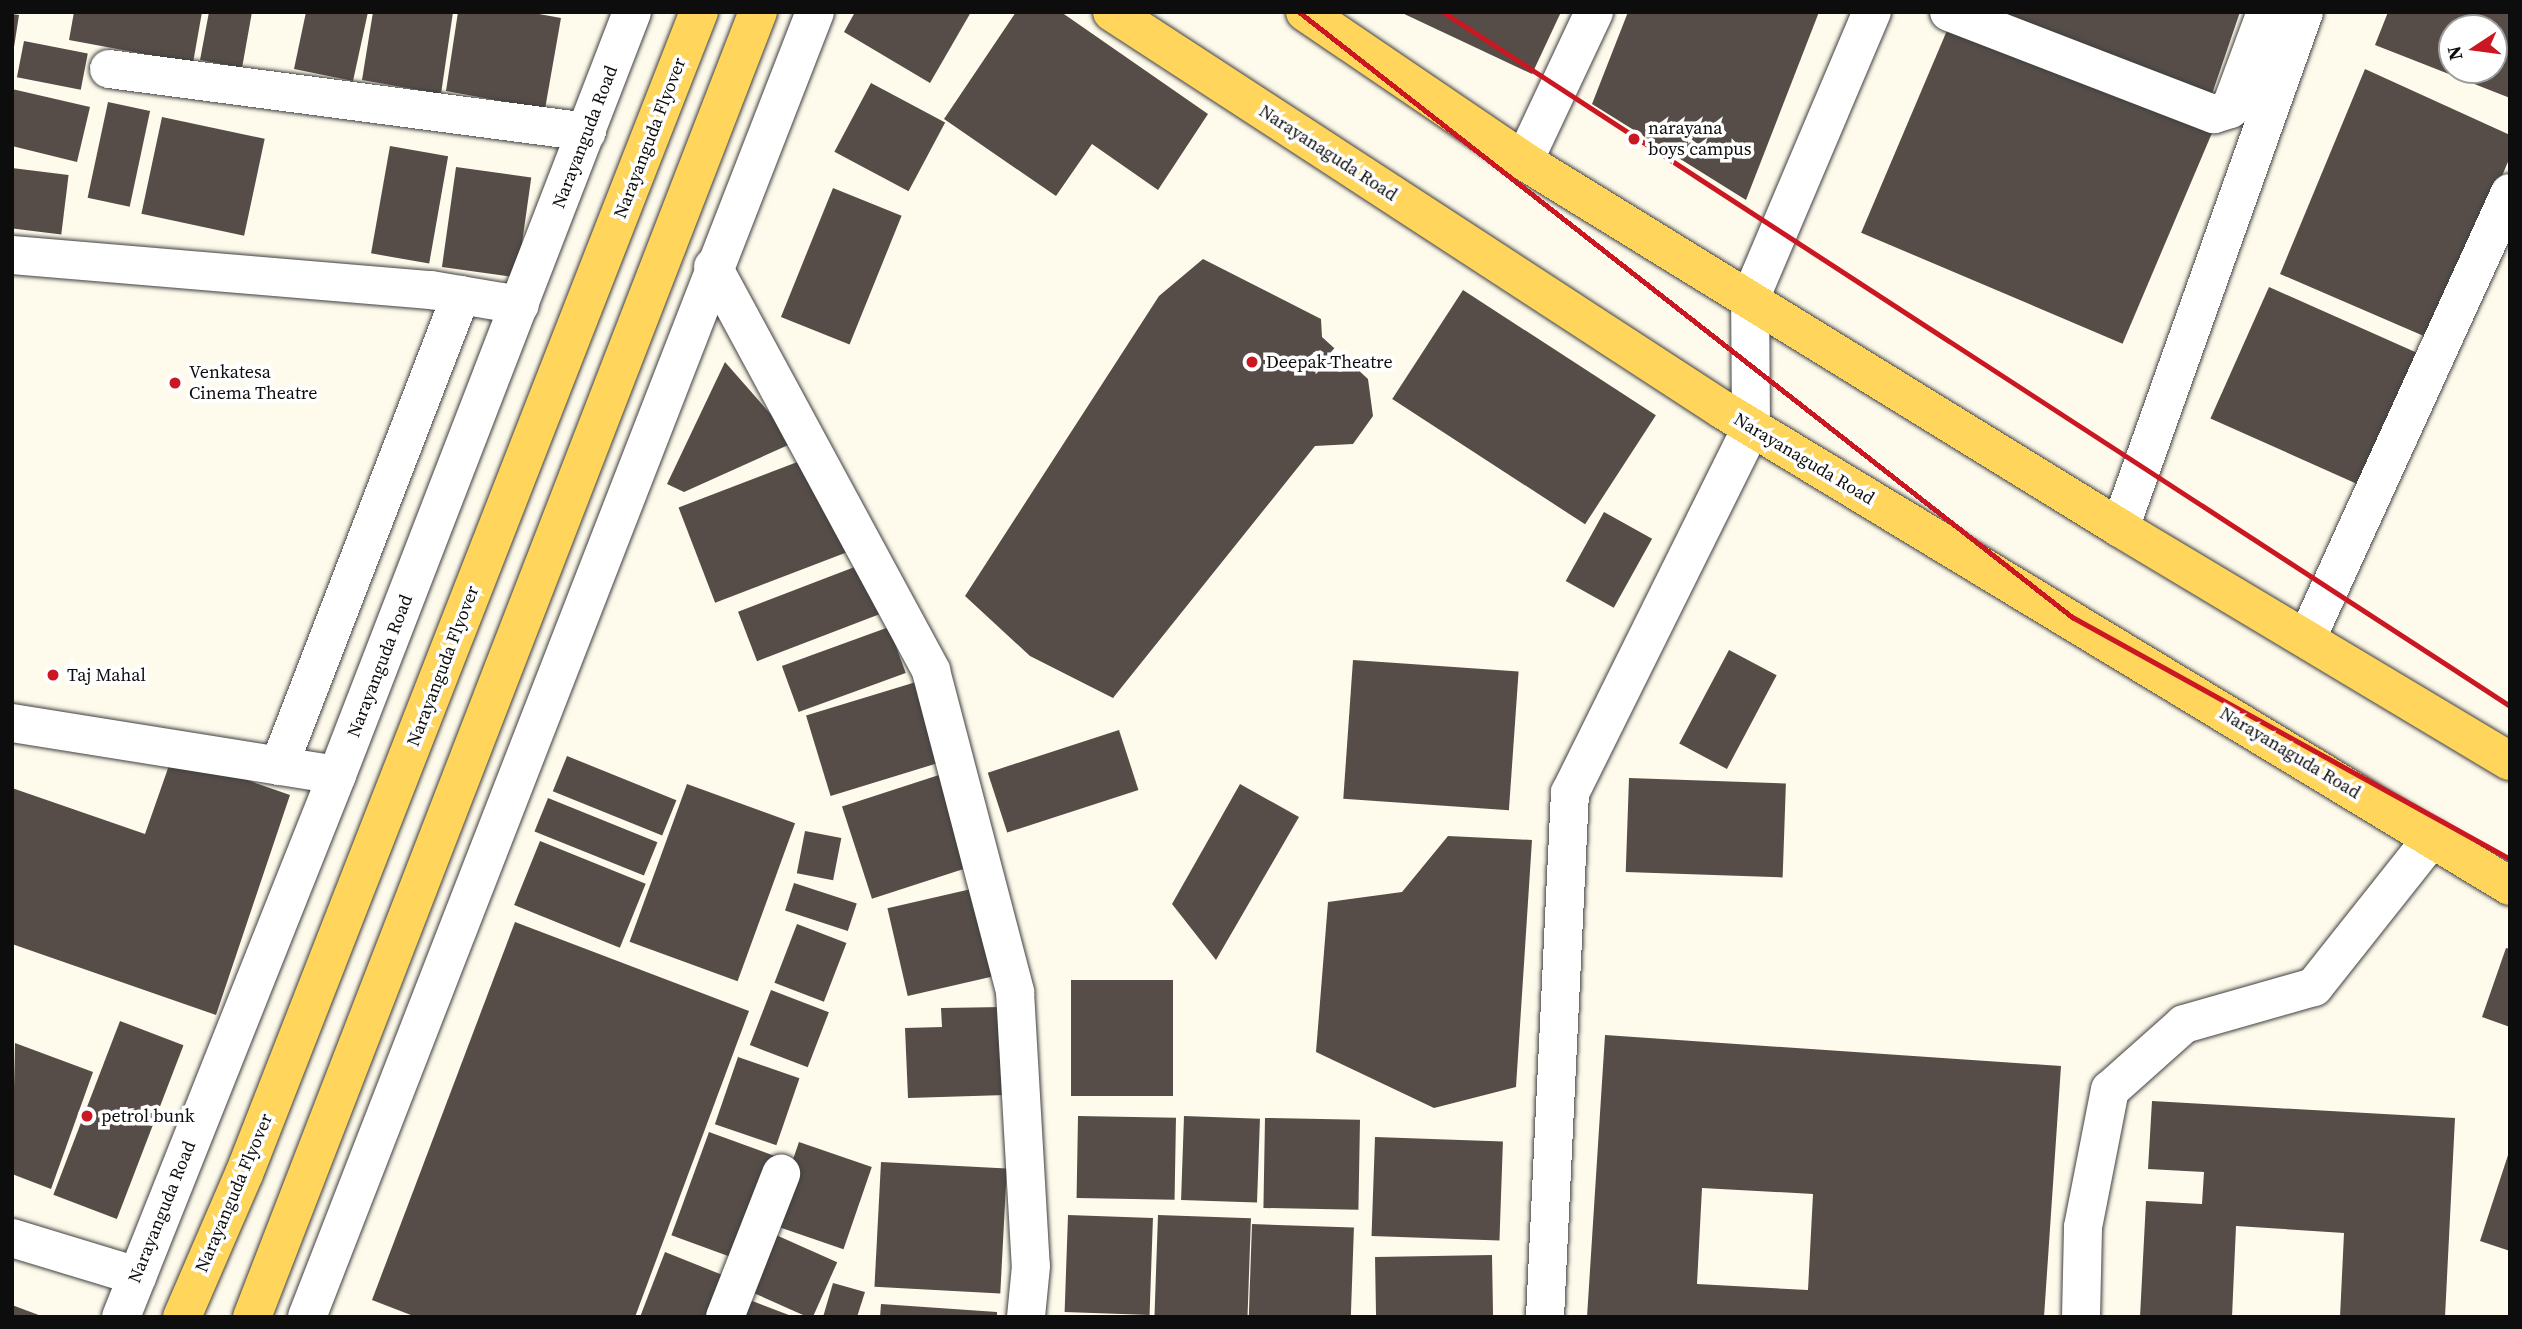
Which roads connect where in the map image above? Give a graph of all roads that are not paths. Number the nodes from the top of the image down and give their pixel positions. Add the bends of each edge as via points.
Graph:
1 (632, 12) edge
2 (699, 12) edge
3 (758, 12) edge
4 (815, 12) edge
5 (1112, 12) edge
6 (1305, 12) edge
7 (1594, 12) edge
8 (1872, 12) edge
9 (1949, 12) edge
10 (2266, 12) edge
11 (2304, 12) edge
12 (109, 69) dead end
13 (587, 132) junction
14 (1524, 161) junction
15 (2510, 193) edge
16 (12, 255) edge
17 (713, 267) junction
18 (461, 295) junction
19 (1750, 299) junction
20 (520, 305) junction
21 (1751, 428) junction
22 (2120, 528) junction
23 (2307, 638) junction
24 (12, 723) edge
25 (2509, 757) edge
26 (279, 766) junction
27 (337, 775) junction
28 (2432, 838) junction
29 (2510, 886) edge
30 (781, 1174) dead end
31 (12, 1238) edge
32 (137, 1276) junction
33 (121, 1317) edge
34 (181, 1317) edge
35 (252, 1317) edge
36 (307, 1317) edge
37 (725, 1317) edge
38 (1026, 1317) edge
39 (1545, 1317) edge
40 (2081, 1317) edge

1 - 13 street, Narayanguda Road
2 - 34 main road, Narayanguda Flyover via 244,1174
3 - 35 main road
4 - 17 street
5 - 21 main road, Narayanaguda Road
6 - 14 main road
7 - 14 street
8 - 19 street
9 - 10 street via 2214,114 2230,108
11 - 22 street
12 - 13 street
13 - 20 street, Narayanguda Road
14 - 19 main road
15 - 23 street
16 - 18 street
17 - 36 street
17 - 38 street via 931,671 1015,992 1031,1266
18 - 20 street
18 - 26 street
19 - 21 street
19 - 22 main road
20 - 27 street, Narayanguda Road
21 - 28 main road, Narayanaguda Road
21 - 39 street via 1570,793
22 - 23 main road
23 - 25 main road
24 - 26 street
26 - 27 street
27 - 32 street, Narayanguda Road
28 - 29 main road, Narayanaguda Road
28 - 40 street via 2314,987 2184,1024 2110,1090 2083,1227
30 - 37 street
31 - 32 street
32 - 33 street, Narayanguda Road

